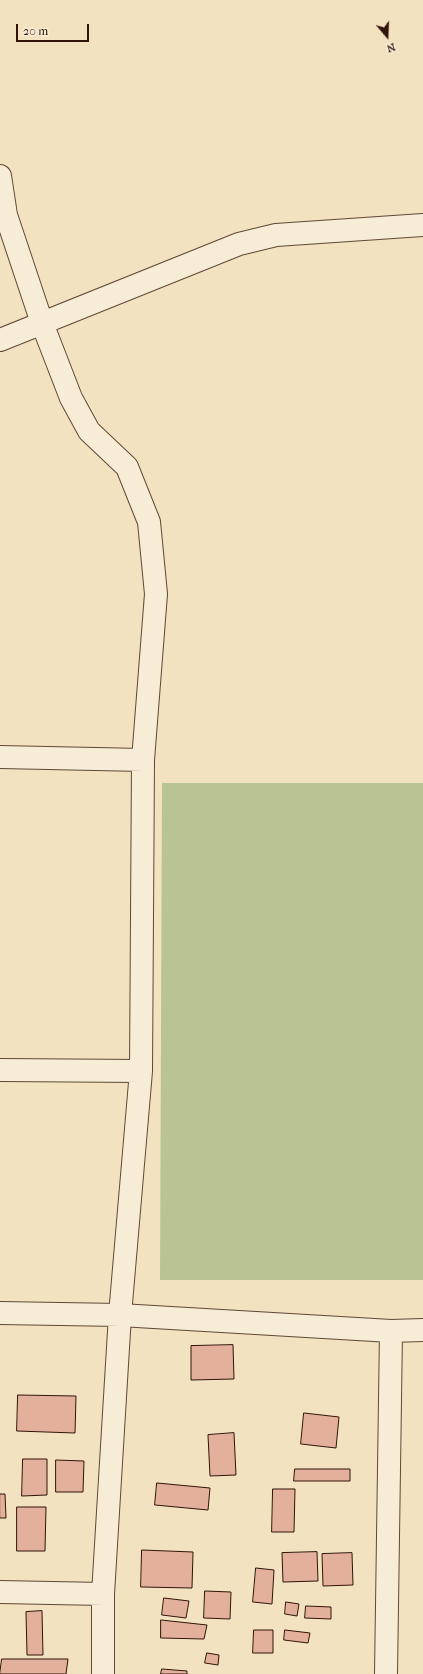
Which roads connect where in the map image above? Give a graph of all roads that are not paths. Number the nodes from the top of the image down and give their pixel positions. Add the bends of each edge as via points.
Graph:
1 (0, 176) edge
2 (423, 225) edge
3 (42, 323) junction
4 (0, 340) edge
5 (0, 757) edge
6 (143, 760) junction
7 (0, 1070) edge
8 (141, 1070) junction
9 (0, 1313) edge
10 (120, 1315) junction
11 (423, 1330) edge
12 (391, 1331) junction
13 (0, 1592) edge
14 (103, 1594) junction
15 (103, 1674) edge
16 (386, 1674) edge

1 - 3 street via 6,215
2 - 3 street via 276,235 246,242
3 - 4 street
3 - 6 street via 71,398 90,431 127,467 149,522 156,594
5 - 6 street
6 - 8 street
7 - 8 street
8 - 10 street
9 - 10 street
10 - 12 street
10 - 14 street
11 - 12 street
12 - 16 street
13 - 14 street
14 - 15 street

